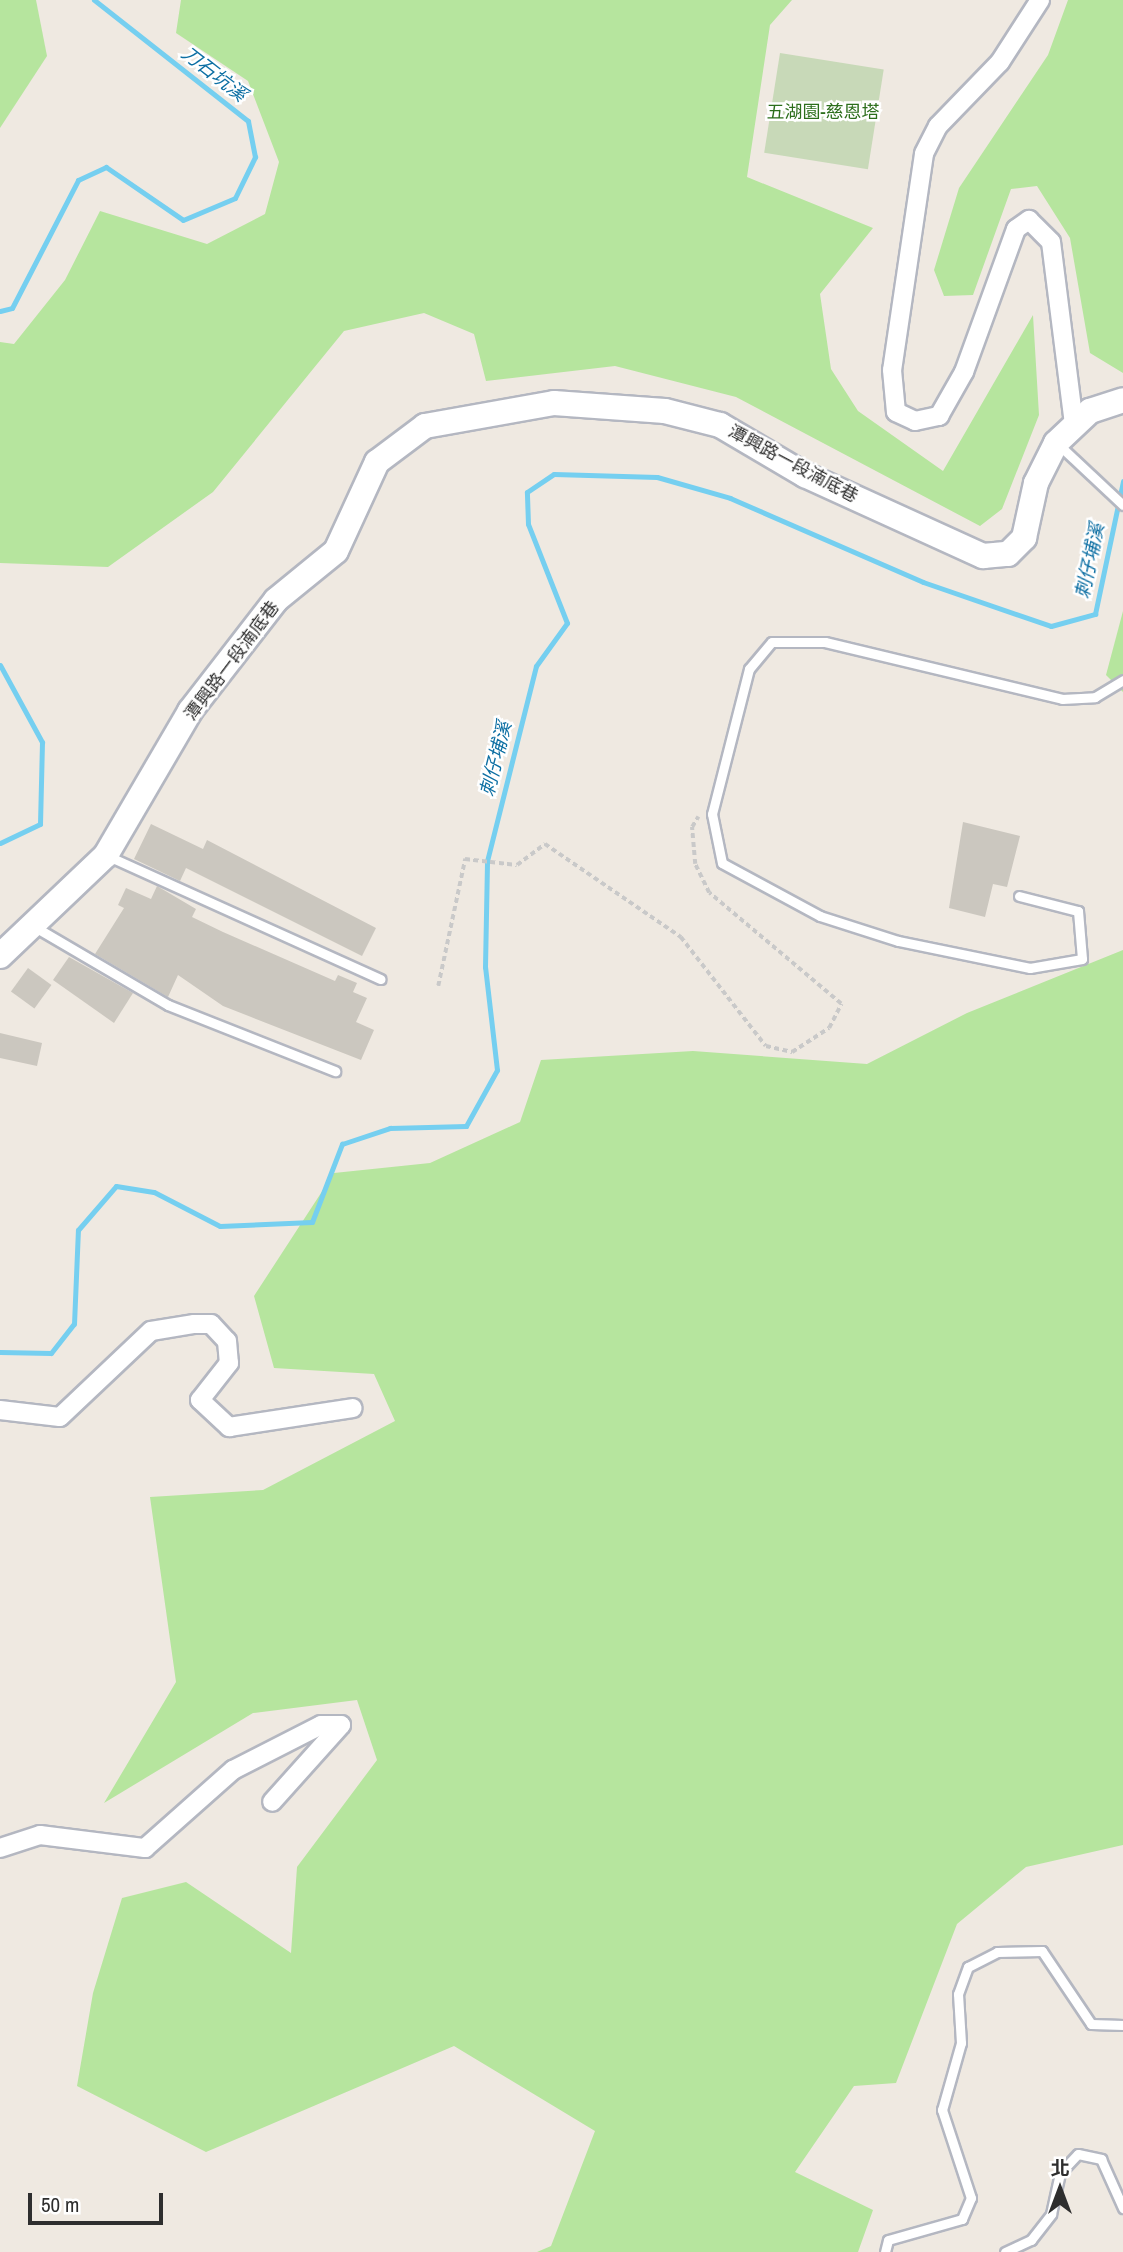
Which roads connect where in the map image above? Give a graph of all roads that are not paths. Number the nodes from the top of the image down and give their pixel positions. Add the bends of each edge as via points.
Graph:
1 (1040, 0) edge
2 (1123, 400) edge
3 (1074, 425) junction
4 (1056, 443) junction
5 (1123, 505) edge
6 (1123, 680) edge
7 (106, 855) junction
8 (1019, 896) dead end
9 (35, 927) junction
10 (0, 956) edge
11 (380, 979) dead end
12 (335, 1071) dead end
13 (353, 1408) dead end
14 (0, 1410) edge
15 (272, 1802) dead end
16 (0, 1848) edge
17 (1123, 2025) edge
18 (1123, 2208) edge
19 (885, 2252) edge
20 (1005, 2252) edge

1 - 3 street via 1000,62 938,126 924,154 892,370 896,412 915,421 939,416 964,372 1016,229 1029,220 1051,242
2 - 3 street, 潭興路一段湳底巷 via 1090,411
3 - 4 street, 潭興路一段湳底巷
4 - 5 lane via 1101,490
4 - 7 street, 潭興路一段湳底巷 via 1036,483 1024,538 1008,554 983,556 805,475 720,425 665,411 554,403 425,426 377,462 336,551 276,600 212,682
6 - 8 lane via 1095,697 1062,699 825,642 772,642 749,668 712,814 722,863 820,916 898,941 1030,968 1082,958 1077,911
7 - 9 street, 潭興路一段湳底巷
7 - 11 lane
9 - 10 street, 潭興路一段湳底巷
9 - 12 lane via 168,1005
13 - 14 street via 229,1427 200,1400 229,1363 227,1341 212,1324 194,1324 151,1331 60,1417
15 - 16 street via 341,1726 321,1726 233,1770 145,1847 40,1835
17 - 19 lane via 1091,2024 1042,1951 997,1952 968,1967 958,1994 961,2043 942,2110 971,2198 962,2220 888,2241
18 - 20 lane via 1101,2160 1078,2154 1060,2173 1051,2214 1031,2240

